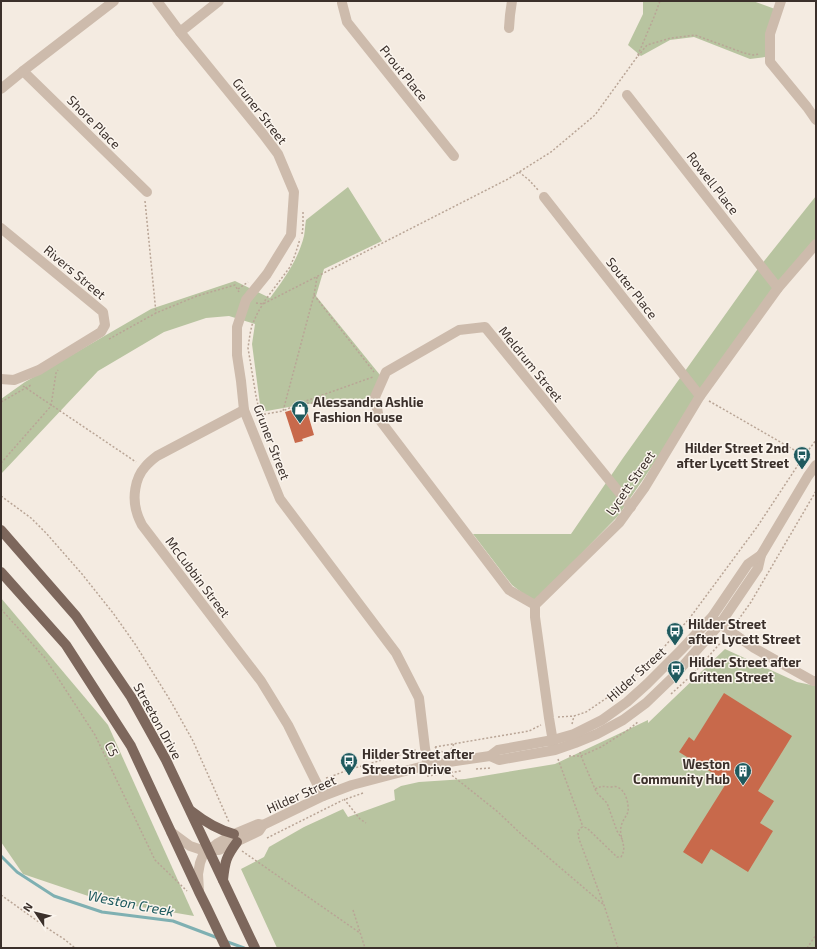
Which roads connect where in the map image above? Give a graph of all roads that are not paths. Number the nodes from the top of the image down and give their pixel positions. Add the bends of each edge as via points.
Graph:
1 (114, 1) edge
2 (156, 1) edge
3 (220, 1) edge
4 (342, 1) edge
5 (512, 1) edge
6 (781, 1) edge
7 (509, 28) dead end
8 (180, 32) junction
9 (23, 70) junction
10 (1, 89) edge
11 (627, 95) dead end
12 (816, 120) edge
13 (454, 156) dead end
14 (147, 192) road end
15 (544, 196) road end
16 (1, 228) edge
17 (816, 244) edge
18 (778, 288) junction
19 (1, 379) edge
20 (700, 396) junction
21 (244, 410) junction
22 (813, 462) edge
23 (631, 507) junction
24 (1, 530) edge
25 (1, 572) edge
26 (535, 605) junction
27 (716, 621) junction
28 (816, 681) edge
29 (557, 749) junction
30 (428, 765) junction
31 (323, 796) junction
32 (190, 810) junction
33 (171, 832) junction
34 (238, 842) junction
35 (208, 850) junction
36 (223, 881) junction
37 (199, 892) junction
38 (226, 948) edge
39 (255, 948) edge

1 - 9 street
2 - 8 street, Gruner Street
3 - 8 street
4 - 13 street, Prout Place via 347,22
5 - 7 street
6 - 12 street via 770,34 770,62
8 - 21 street, Gruner Street via 278,154 294,192 291,235 267,274 246,300 237,327 237,355
9 - 10 street
9 - 14 street, Shore Place
11 - 18 street, Rowell Place
15 - 20 street, Souter Place
16 - 19 street, Rivers Street via 102,312 105,325 101,332 39,370 14,380
17 - 18 street, Lycett Street
18 - 20 street, Lycett Street
20 - 23 street, Lycett Street
21 - 30 street, Gruner Street via 280,499 396,653 419,698
21 - 31 street, McCubbin Street via 157,456 144,468 136,486 137,514 261,681 288,725
22 - 27 street, Hilder Street via 810,473 761,555 758,568
23 - 26 street, Lycett Street
23 - 26 street, Meldrum Street via 484,327 459,330 386,372 376,397 379,419 509,590
24 - 32 main road, Streeton Drive via 76,616 131,697
25 - 33 main road via 66,645 131,746
26 - 29 street via 549,718
27 - 28 street via 754,648
27 - 29 street, Hilder Street via 672,678 646,703 623,720 597,734 574,738
29 - 30 street, Hilder Street via 499,760 490,756
30 - 31 street, Hilder Street via 352,786 343,794
31 - 34 street, Hilder Street via 263,825 258,824
32 - 34 main road via 204,822
32 - 35 main road, Streeton Drive
33 - 35 street via 190,846
33 - 37 main road
34 - 35 street, Hilder Street via 218,843
34 - 36 main road via 227,856
35 - 36 main road, Streeton Drive
35 - 37 street via 200,863
36 - 39 main road, Streeton Drive
37 - 38 main road

